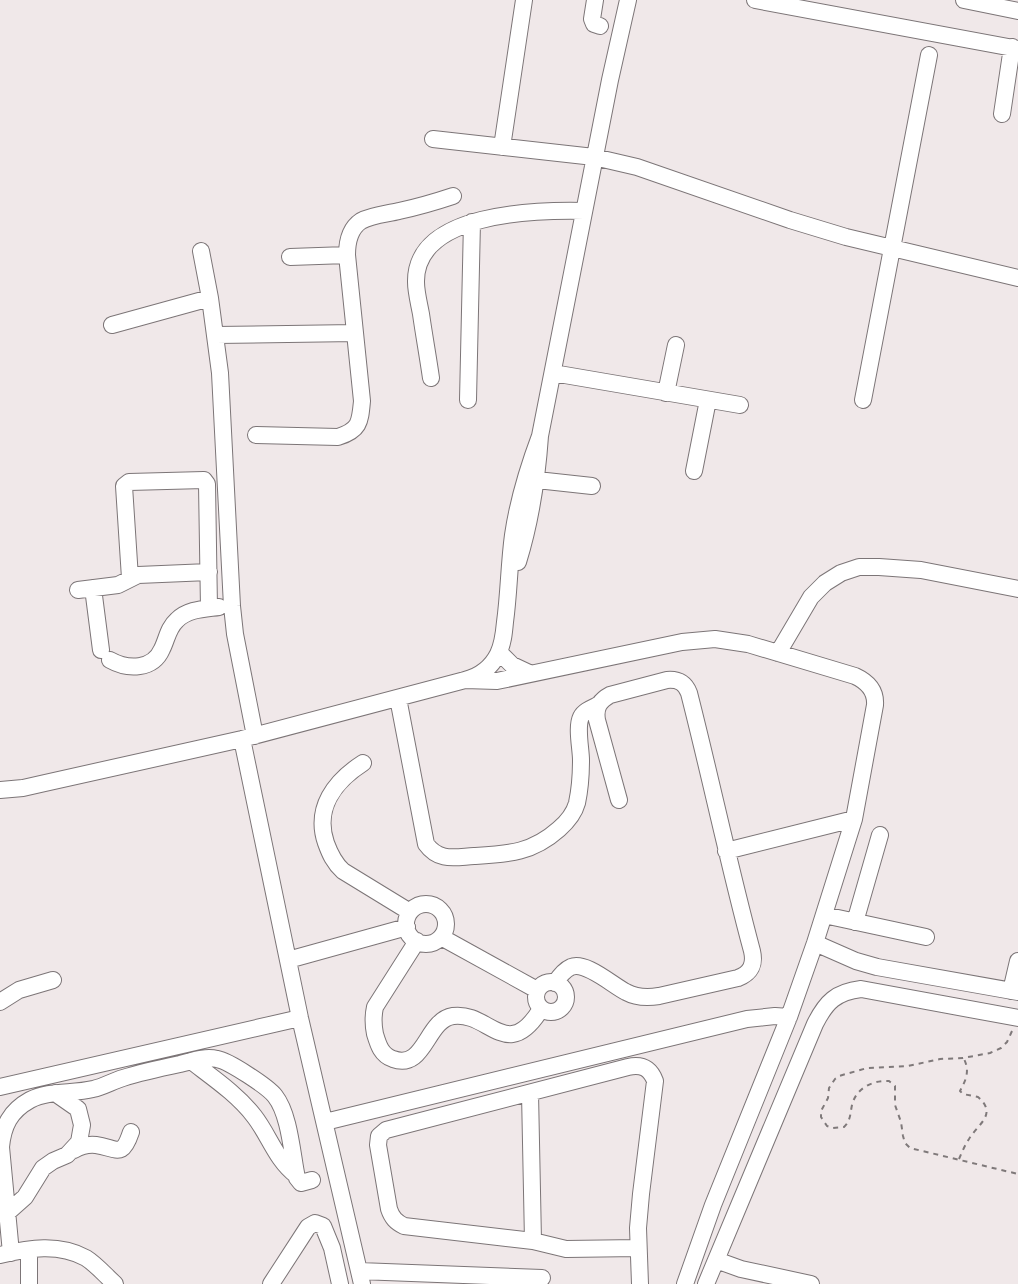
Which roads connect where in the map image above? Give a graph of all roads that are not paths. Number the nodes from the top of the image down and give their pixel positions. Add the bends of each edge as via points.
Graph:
1 (524, 0) edge
2 (595, 0) edge
3 (628, 0) edge
4 (755, 0) edge
5 (964, 0) edge
6 (1015, 7) edge
7 (600, 26) dead end
8 (1015, 48) edge
9 (929, 55) dead end
10 (1002, 114) dead end
11 (433, 139) dead end
12 (502, 147) junction
13 (594, 157) junction
14 (453, 196) dead end
15 (584, 211) junction
16 (472, 222) junction
17 (892, 249) junction
18 (201, 251) dead end
19 (347, 256) junction
20 (290, 257) dead end
21 (1018, 278) edge
22 (210, 298) junction
23 (112, 325) dead end
24 (355, 333) junction
25 (216, 335) junction
26 (676, 345) dead end
27 (553, 373) junction
28 (431, 378) dead end
29 (666, 393) junction
30 (468, 400) dead end
31 (708, 400) junction
32 (863, 400) dead end
33 (740, 405) dead end
34 (256, 435) dead end
35 (540, 436) junction
36 (694, 471) dead end
37 (537, 480) junction
38 (592, 486) dead end
39 (209, 572) junction
40 (130, 578) junction
41 (509, 587) junction
42 (1018, 589) edge
43 (232, 606) junction
44 (209, 608) junction
45 (499, 652) junction
46 (778, 653) junction
47 (529, 673) junction
48 (465, 680) junction
49 (397, 698) junction
50 (598, 705) junction
51 (248, 737) junction
52 (363, 763) dead end
53 (0, 790) edge
54 (619, 800) dead end
55 (854, 819) junction
56 (880, 835) dead end
57 (726, 851) junction
58 (824, 915) junction
59 (409, 919) junction
60 (855, 922) junction
61 (441, 937) junction
62 (926, 937) dead end
63 (416, 941) junction
64 (815, 943) junction
65 (288, 960) junction
66 (1018, 961) edge
67 (53, 980) dead end
68 (555, 983) junction
69 (537, 990) junction
70 (1014, 991) edge
71 (0, 1002) edge
72 (541, 1009) junction
73 (789, 1017) junction
74 (300, 1018) junction
75 (1017, 1018) edge
76 (191, 1061) junction
77 (0, 1087) edge
78 (95, 1089) junction
79 (55, 1093) junction
80 (530, 1093) junction
81 (78, 1109) junction
82 (325, 1122) junction
83 (131, 1132) dead end
84 (74, 1150) junction
85 (296, 1175) junction
86 (312, 1180) dead end
87 (723, 1181) junction
88 (746, 1188) junction
89 (7, 1213) junction
90 (533, 1241) junction
91 (638, 1248) junction
92 (29, 1250) junction
93 (6, 1254) edge
94 (716, 1260) junction
95 (360, 1278) edge
96 (542, 1278) dead end
97 (29, 1284) edge
98 (115, 1284) edge
99 (271, 1284) edge
100 (340, 1284) edge
101 (640, 1284) edge
102 (685, 1284) edge
103 (706, 1284) edge
104 (811, 1284) edge

1 - 12 street
2 - 7 street via 592,19
3 - 13 street
4 - 8 street
5 - 6 street
8 - 10 street
9 - 17 street
11 - 12 street
12 - 13 street
13 - 15 street
13 - 17 street
14 - 19 street via 361,222 347,243
15 - 16 street via 520,213
15 - 27 street
16 - 28 street via 433,242 421,259 416,280
16 - 30 street
17 - 21 street
17 - 32 street
18 - 22 street
19 - 20 street
19 - 24 street
22 - 23 street
22 - 25 street
24 - 25 street
24 - 34 street via 362,401 358,425 338,437
25 - 43 street
26 - 29 street
27 - 29 street
27 - 35 street
29 - 31 street
31 - 33 street
31 - 36 street
35 - 37 street
35 - 41 street via 518,507
37 - 38 street
37 - 41 street
39 - 40 street
39 - 40 street via 206,481 129,482 124,489
39 - 44 street
40 - 44 street via 85,589 106,655 120,665 130,668 150,663 158,657 178,618
41 - 45 street
42 - 46 street via 921,570 859,567 825,583 811,597
43 - 44 street
43 - 51 street
45 - 47 street
45 - 48 street via 482,673
46 - 47 street via 732,641 698,640
46 - 55 street via 855,676 872,689 875,705
47 - 48 street via 498,681
48 - 49 street
49 - 50 street via 426,844 440,857 449,858 530,848 568,821 577,805 579,723
49 - 51 street
50 - 54 street via 597,720
50 - 57 street via 610,695 667,680 686,687
51 - 53 street
51 - 65 street
52 - 59 street via 326,801 324,836 343,871
55 - 57 street
55 - 58 street
56 - 60 street
57 - 68 street via 754,958 750,971 647,998 627,993 583,966 566,970
58 - 60 street
58 - 64 street
59 - 61 street via 417,906 435,906 446,920
59 - 63 street via 410,935
59 - 65 street
60 - 62 street
61 - 63 street via 425,944
61 - 69 street
63 - 72 street via 375,1007 379,1046 394,1060 414,1056 447,1018 463,1016 505,1034 525,1029
64 - 70 street via 877,967
64 - 73 street
65 - 74 street
66 - 70 street
67 - 71 street via 19,990
68 - 69 street
68 - 72 street via 564,990 565,1002 558,1011
69 - 72 street
73 - 82 street via 747,1019
73 - 87 street
74 - 77 street
74 - 82 street
75 - 88 street via 861,989 838,995 815,1024
76 - 78 street
76 - 85 street via 253,1115 283,1164
76 - 85 street via 218,1059 269,1089 283,1108
78 - 79 street
78 - 81 street
79 - 81 street
79 - 89 street via 29,1100 2,1131
80 - 90 street
80 - 90 street via 386,1130 378,1140 389,1209 397,1222
80 - 91 street via 637,1065 652,1073 655,1081
81 - 84 street via 82,1134
82 - 95 street
83 - 84 street via 118,1150 87,1145
84 - 89 street via 43,1168 25,1197
85 - 86 street via 301,1183
87 - 88 street
87 - 102 street
88 - 94 street
89 - 93 street
90 - 91 street via 575,1250
91 - 101 street
92 - 93 street
92 - 97 street
92 - 98 street via 70,1251 88,1259
94 - 103 street
94 - 104 street
95 - 96 street
99 - 100 street via 315,1223 323,1226 329,1239

